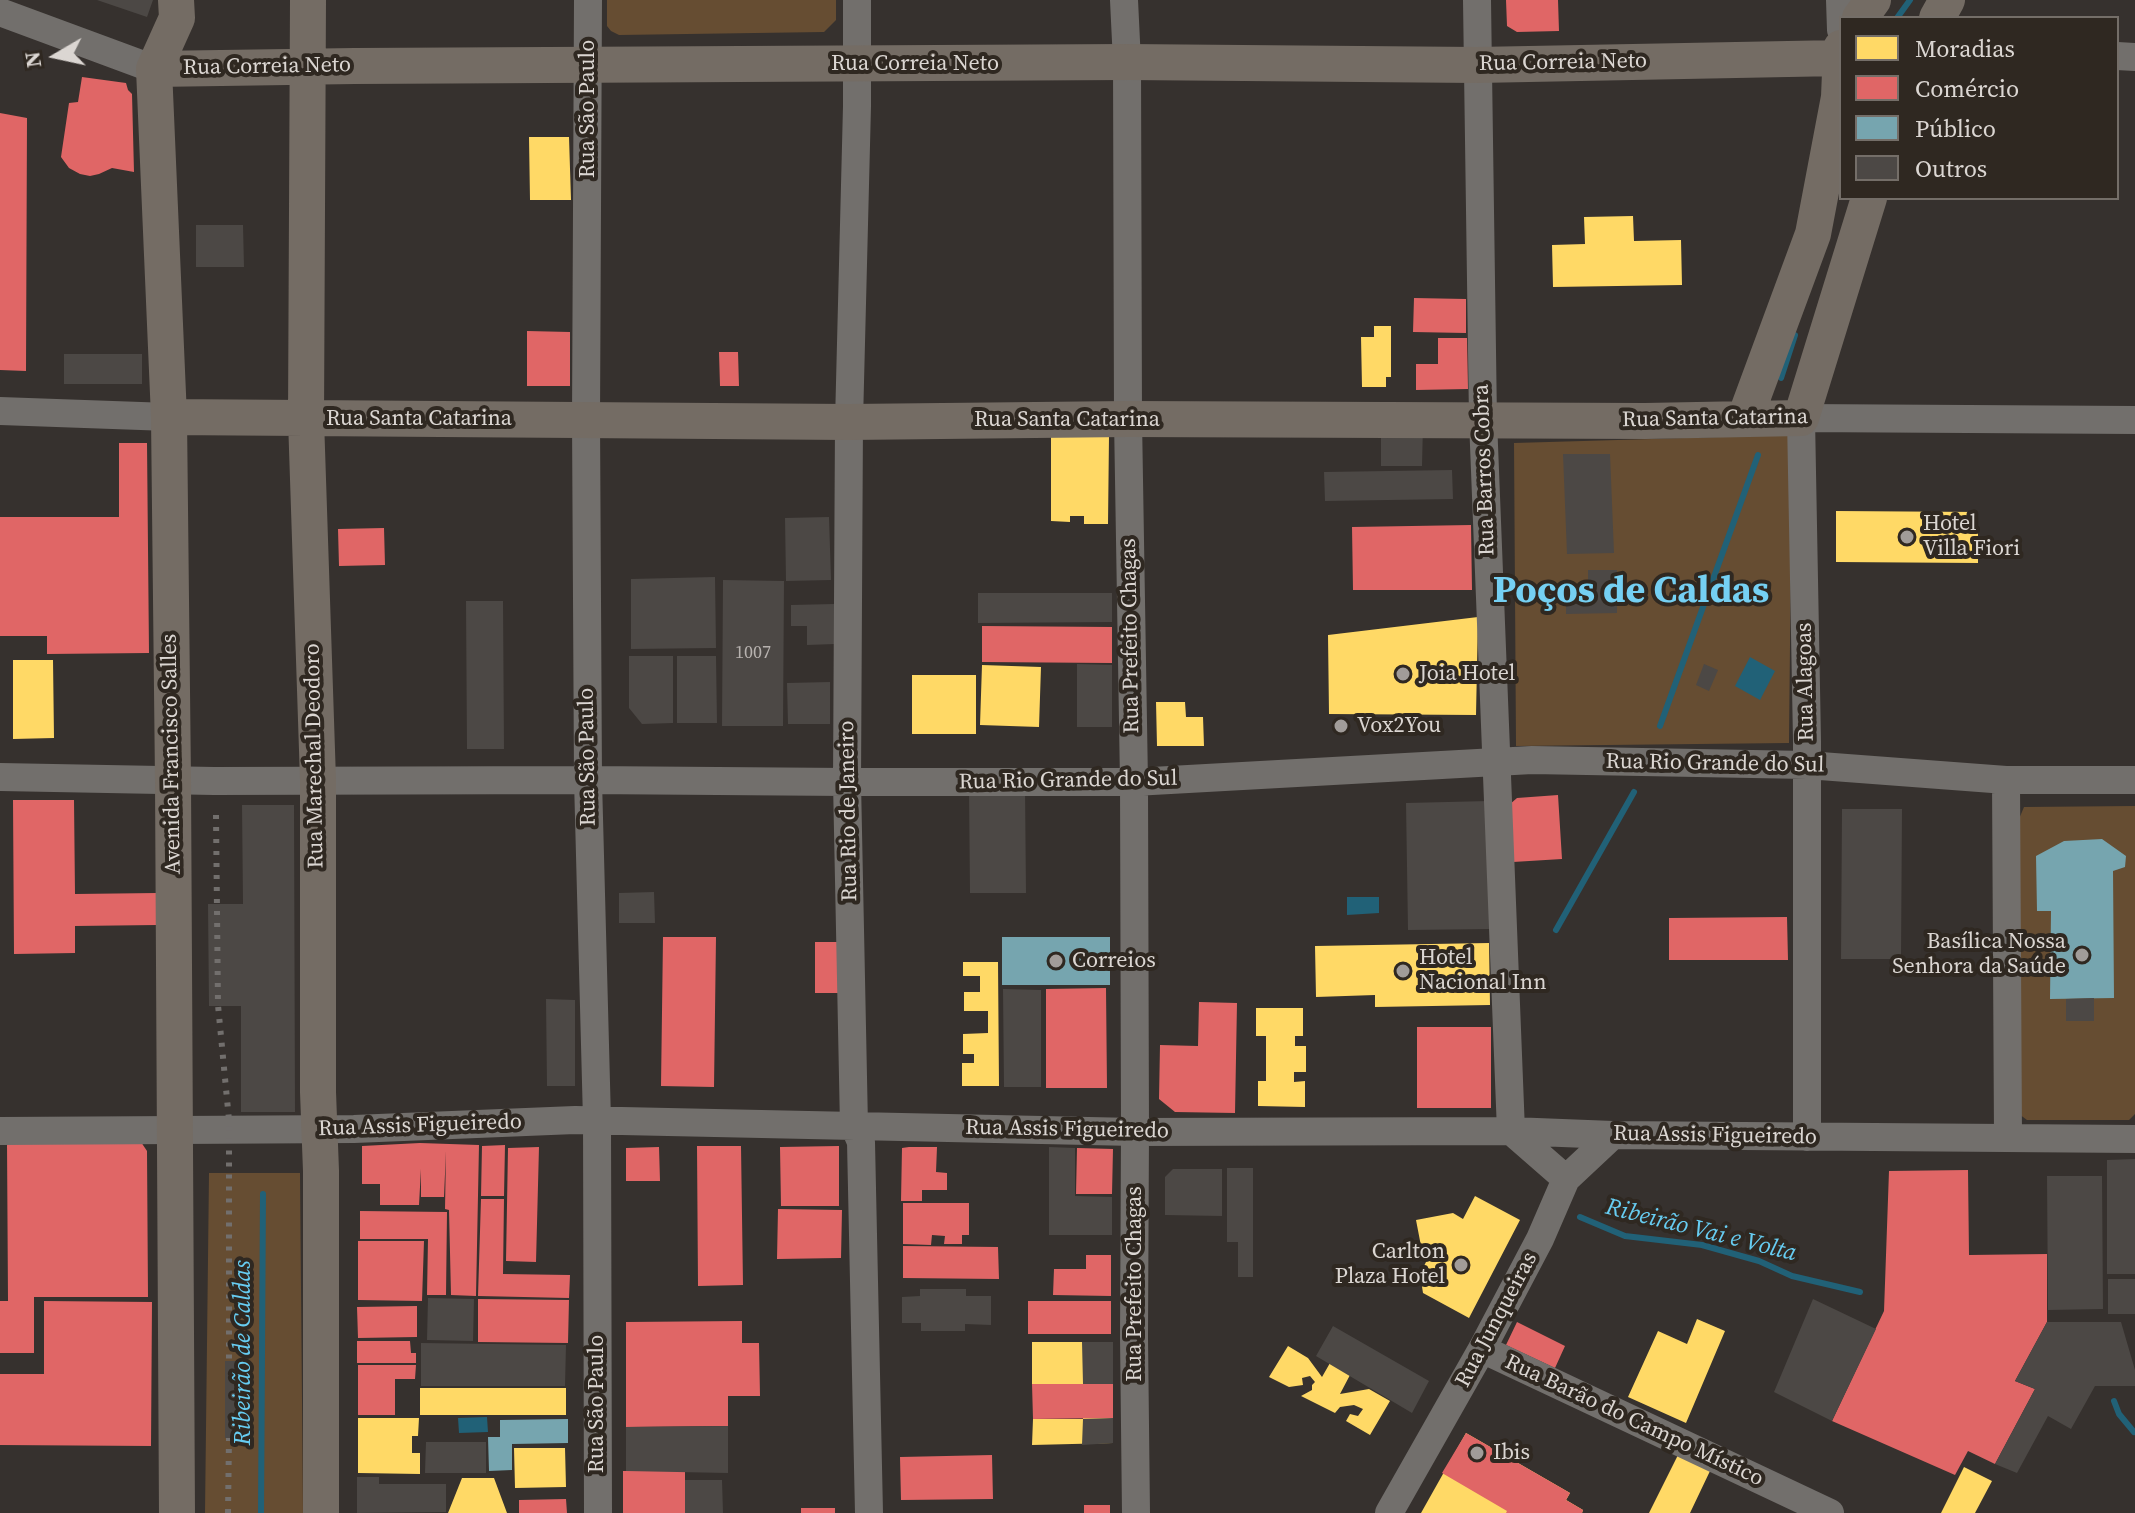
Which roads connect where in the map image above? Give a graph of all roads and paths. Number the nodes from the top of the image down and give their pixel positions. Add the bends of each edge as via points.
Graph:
1 (176, 0) edge
2 (308, 0) edge
3 (588, 0) edge
4 (1124, 0) edge
5 (1477, 0) edge
6 (0, 12) edge
7 (857, 12) edge
8 (1839, 58) edge
9 (1127, 62) junction
10 (588, 65) junction
11 (1477, 65) junction
12 (309, 66) junction
13 (154, 69) junction
14 (1839, 97) edge
15 (1868, 200) edge
16 (0, 411) edge
17 (169, 417) junction
18 (1745, 418) junction
19 (1801, 418) junction
20 (306, 419) junction
21 (586, 419) junction
22 (1128, 419) junction
23 (1483, 420) junction
24 (2135, 420) edge
25 (849, 422) junction
26 (1496, 762) junction
27 (1807, 765) junction
28 (0, 777) edge
29 (318, 780) junction
30 (588, 780) junction
31 (2006, 780) junction
32 (2135, 780) edge
33 (173, 781) junction
34 (847, 782) junction
35 (1134, 782) junction
36 (597, 1120) junction
37 (854, 1126) junction
38 (320, 1129) junction
39 (174, 1130) junction
40 (0, 1131) edge
41 (1511, 1131) junction
42 (1135, 1132) junction
43 (1613, 1135) junction
44 (1807, 1137) junction
45 (2008, 1137) junction
46 (2135, 1139) edge
47 (1566, 1179) junction
48 (1482, 1349) junction
49 (177, 1513) edge
50 (321, 1513) edge
51 (598, 1513) edge
52 (869, 1513) edge
53 (1136, 1513) edge
54 (1389, 1513) edge
55 (1830, 1513) edge

1 - 13 main road, Avenida Francisco Salles via 177,18
2 - 12 main road, Rua Marechal Deodoro
3 - 10 street, Rua São Paulo
4 - 9 street, Rua Prefeito Chagas
5 - 11 street, Rua Barros Cobra
6 - 13 street, Rua Correia Neto
7 - 25 street, Rua Rio de Janeiro
8 - 11 main road, Rua Correia Neto
9 - 10 main road, Rua Correia Neto
9 - 11 main road, Rua Correia Neto
9 - 22 street, Rua Prefeito Chagas
10 - 12 main road, Rua Correia Neto
10 - 21 street, Rua São Paulo
11 - 23 street, Rua Barros Cobra
12 - 13 main road, Rua Correia Neto
12 - 20 main road, Rua Marechal Deodoro
13 - 17 main road, Avenida Francisco Salles
14 - 18 main road via 1813,234
15 - 19 main road
16 - 17 street, Rua Santa Catarina
17 - 20 main road, Rua Santa Catarina
17 - 33 main road, Avenida Francisco Salles
18 - 19 main road, Rua Santa Catarina
18 - 23 main road, Rua Santa Catarina
19 - 24 street, Rua Santa Catarina
19 - 27 street, Rua Alagoas
20 - 21 main road, Rua Santa Catarina
20 - 29 main road, Rua Marechal Deodoro
21 - 25 main road, Rua Santa Catarina
21 - 30 street, Rua São Paulo
22 - 23 main road, Rua Santa Catarina
22 - 25 main road, Rua Santa Catarina
22 - 35 street, Rua Prefeito Chagas
23 - 26 street, Rua Barros Cobra
25 - 34 street, Rua Rio de Janeiro
26 - 27 street, Rua Rio Grande do Sul
26 - 35 street, Rua Rio Grande do Sul
26 - 41 street, Rua Barros Cobra
27 - 31 street, Rua Rio Grande do Sul
27 - 44 street, Rua Alagoas
28 - 33 street, Rua Rio Grande do Sul
29 - 30 street, Rua Rio Grande do Sul
29 - 33 street, Rua Rio Grande do Sul
29 - 38 main road, Rua Marechal Deodoro
30 - 34 street, Rua Rio Grande do Sul
30 - 36 street, Rua São Paulo
31 - 32 street, Rua Rio Grande do Sul
31 - 45 street
33 - 39 main road, Avenida Francisco Salles
34 - 35 street, Rua Rio Grande do Sul
34 - 37 street, Rua Rio de Janeiro
35 - 42 street, Rua Prefeito Chagas
36 - 37 street, Rua Assis Figueiredo
36 - 38 street, Rua Assis Figueiredo
36 - 51 street, Rua São Paulo
37 - 42 street, Rua Assis Figueiredo
37 - 52 street, Rua Rio de Janeiro via 861,1142
38 - 39 street, Rua Assis Figueiredo
38 - 50 main road, Rua Marechal Deodoro
39 - 40 street, Rua Assis Figueiredo
39 - 49 main road, Avenida Francisco Salles
41 - 42 street, Rua Assis Figueiredo
41 - 43 street, Rua Assis Figueiredo
41 - 47 street
42 - 53 street, Rua Prefeito Chagas
43 - 44 street, Rua Assis Figueiredo
43 - 47 street, Rua Junqueiras
44 - 45 street, Rua Assis Figueiredo
45 - 46 street, Rua Assis Figueiredo
47 - 48 street, Rua Junqueiras
48 - 54 street, Rua Junqueiras
48 - 55 street, Rua Barão do Campo Místico

